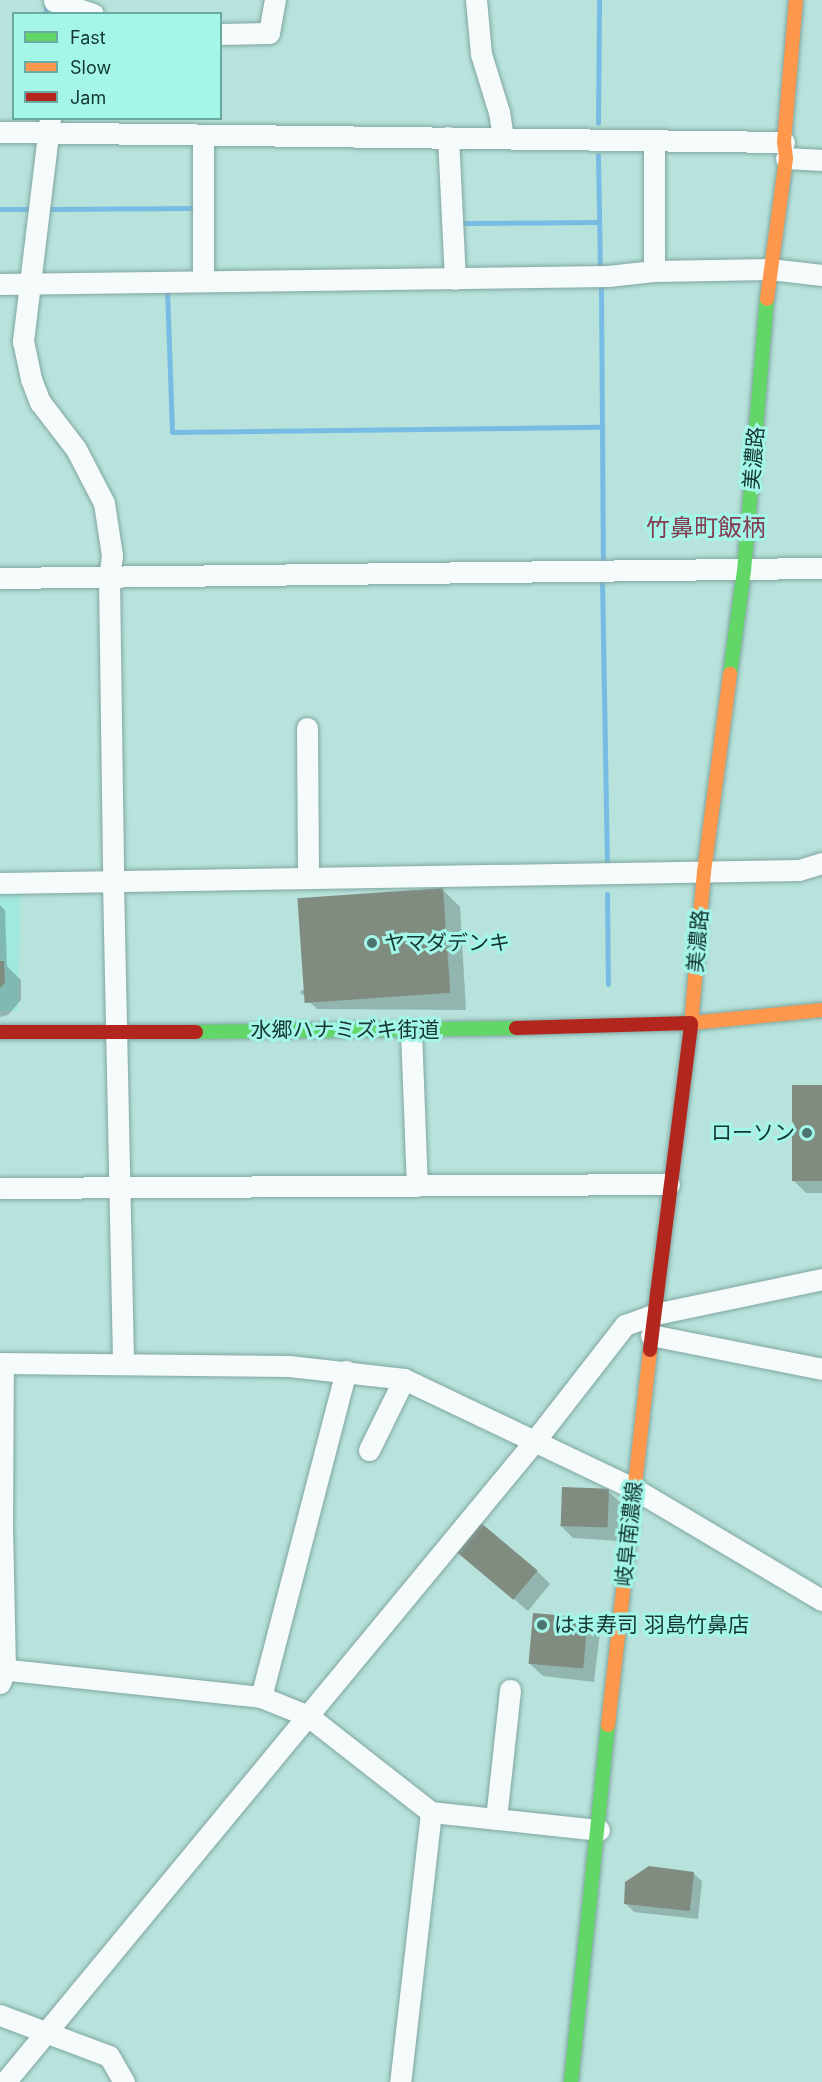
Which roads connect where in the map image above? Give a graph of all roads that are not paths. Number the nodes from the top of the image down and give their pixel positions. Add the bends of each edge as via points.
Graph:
1 (275, 0) edge
2 (476, 0) edge
3 (796, 0) edge
4 (54, 5) edge
5 (84, 12) edge
6 (222, 34) edge
7 (49, 126) edge
8 (196, 129) edge
9 (0, 132) edge
10 (448, 137) junction
11 (503, 138) junction
12 (654, 140) junction
13 (785, 150) junction
14 (822, 160) edge
15 (770, 269) junction
16 (654, 271) junction
17 (822, 275) edge
18 (455, 279) junction
19 (203, 280) junction
20 (0, 284) edge
21 (28, 284) junction
22 (822, 568) edge
23 (744, 571) junction
24 (110, 578) junction
25 (0, 579) edge
26 (307, 728) dead end
27 (822, 863) edge
28 (704, 872) junction
29 (308, 878) junction
30 (112, 882) junction
31 (0, 883) edge
32 (822, 1010) edge
33 (690, 1023) junction
34 (786, 1027) dead end
35 (117, 1030) junction
36 (411, 1031) junction
37 (0, 1032) edge
38 (669, 1184) junction
39 (417, 1186) junction
40 (121, 1187) junction
41 (0, 1188) edge
42 (822, 1279) edge
43 (656, 1314) junction
44 (651, 1335) junction
45 (1, 1363) edge
46 (123, 1363) junction
47 (822, 1369) edge
48 (346, 1371) junction
49 (404, 1379) junction
50 (533, 1443) junction
51 (369, 1450) dead end
52 (633, 1488) junction
53 (822, 1600) edge
54 (2, 1674) edge
55 (510, 1690) dead end
56 (261, 1697) junction
57 (308, 1716) junction
58 (431, 1812) junction
59 (496, 1819) junction
60 (599, 1830) junction
61 (0, 2015) edge
62 (46, 2033) junction
63 (5, 2082) edge
64 (124, 2082) edge
65 (400, 2082) edge
66 (571, 2082) edge

1 - 6 street via 269,33
2 - 11 street via 481,54
3 - 13 main road, 美濃路
4 - 5 street
7 - 8 street
7 - 9 street
7 - 21 street
8 - 10 street
8 - 19 street
10 - 11 street
10 - 18 street
11 - 12 street
12 - 13 street
12 - 16 street
13 - 14 street
13 - 15 main road, 美濃路
15 - 16 street
15 - 17 street
15 - 23 main road, 美濃路
16 - 18 street via 608,276
18 - 19 street
19 - 21 street
20 - 21 street
21 - 24 street via 23,341 31,379 40,402 76,448 104,503 112,555
22 - 23 street
23 - 24 street via 166,574
23 - 28 main road, 美濃路
24 - 25 street
24 - 30 street
26 - 29 street
27 - 28 street via 799,870
28 - 29 street
28 - 33 main road, 美濃路
29 - 30 street
30 - 31 street
30 - 35 street
32 - 33 main road
33 - 34 main road
33 - 36 main road, 水郷ハナミズキ街道
33 - 38 main road, 岐阜南濃線
35 - 36 main road, 水郷ハナミズキ街道
35 - 37 main road, 水郷ハナミズキ街道
35 - 40 street
36 - 39 street
38 - 39 street
38 - 43 main road, 岐阜南濃線
39 - 40 street
40 - 41 street
40 - 46 street
42 - 43 street
43 - 44 main road, 岐阜南濃線
43 - 50 street via 625,1325
44 - 47 street
44 - 52 main road, 岐阜南濃線
45 - 46 street
45 - 54 street
46 - 48 street
48 - 49 street
48 - 56 street
49 - 50 street
49 - 51 street
50 - 52 street
50 - 57 street
52 - 53 street
52 - 60 main road, 岐阜南濃線
54 - 56 street
55 - 59 street
56 - 57 street
57 - 58 street
57 - 62 street
58 - 59 street
58 - 65 street
59 - 60 street
60 - 66 main road, 岐阜南濃線
61 - 62 street
62 - 63 street
62 - 64 street via 109,2056

